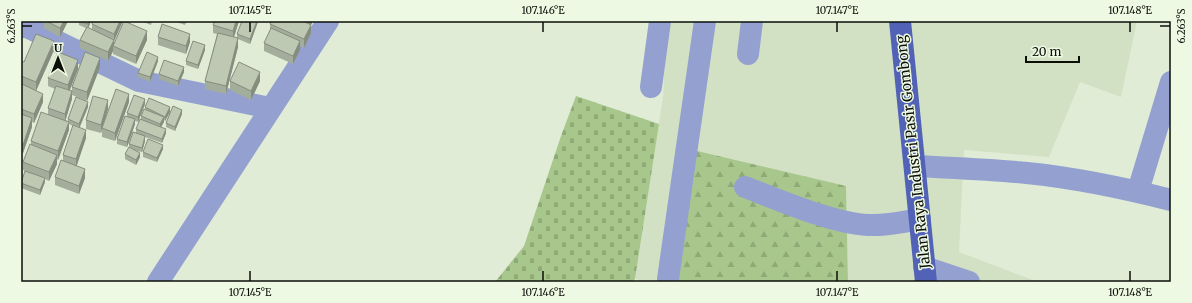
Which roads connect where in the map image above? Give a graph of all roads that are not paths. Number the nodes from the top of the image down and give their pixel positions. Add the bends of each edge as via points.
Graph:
1 (328, 21) edge
2 (660, 21) edge
3 (705, 21) edge
4 (752, 21) edge
5 (900, 21) edge
6 (21, 27) edge
7 (748, 54) dead end
8 (1171, 82) edge
9 (651, 87) dead end
10 (270, 108) junction
11 (1167, 113) edge
12 (915, 166) junction
13 (745, 187) dead end
14 (1138, 192) junction
15 (1171, 200) edge
16 (920, 219) junction
17 (925, 275) edge
18 (668, 279) dead end
19 (158, 282) edge
20 (969, 282) edge

1 - 10 street
2 - 9 street
3 - 18 street
4 - 7 street
5 - 12 main road, Jalan Raya Industri Pasir Gombong
6 - 10 street via 27,27 139,81
8 - 11 street
10 - 19 street
11 - 14 street
12 - 14 street via 1026,173 1086,181
12 - 16 main road, Jalan Raya Industri Pasir Gombong
13 - 16 street via 832,218 867,225
14 - 15 street
16 - 17 main road, Jalan Raya Industri Pasir Gombong
17 - 20 street

